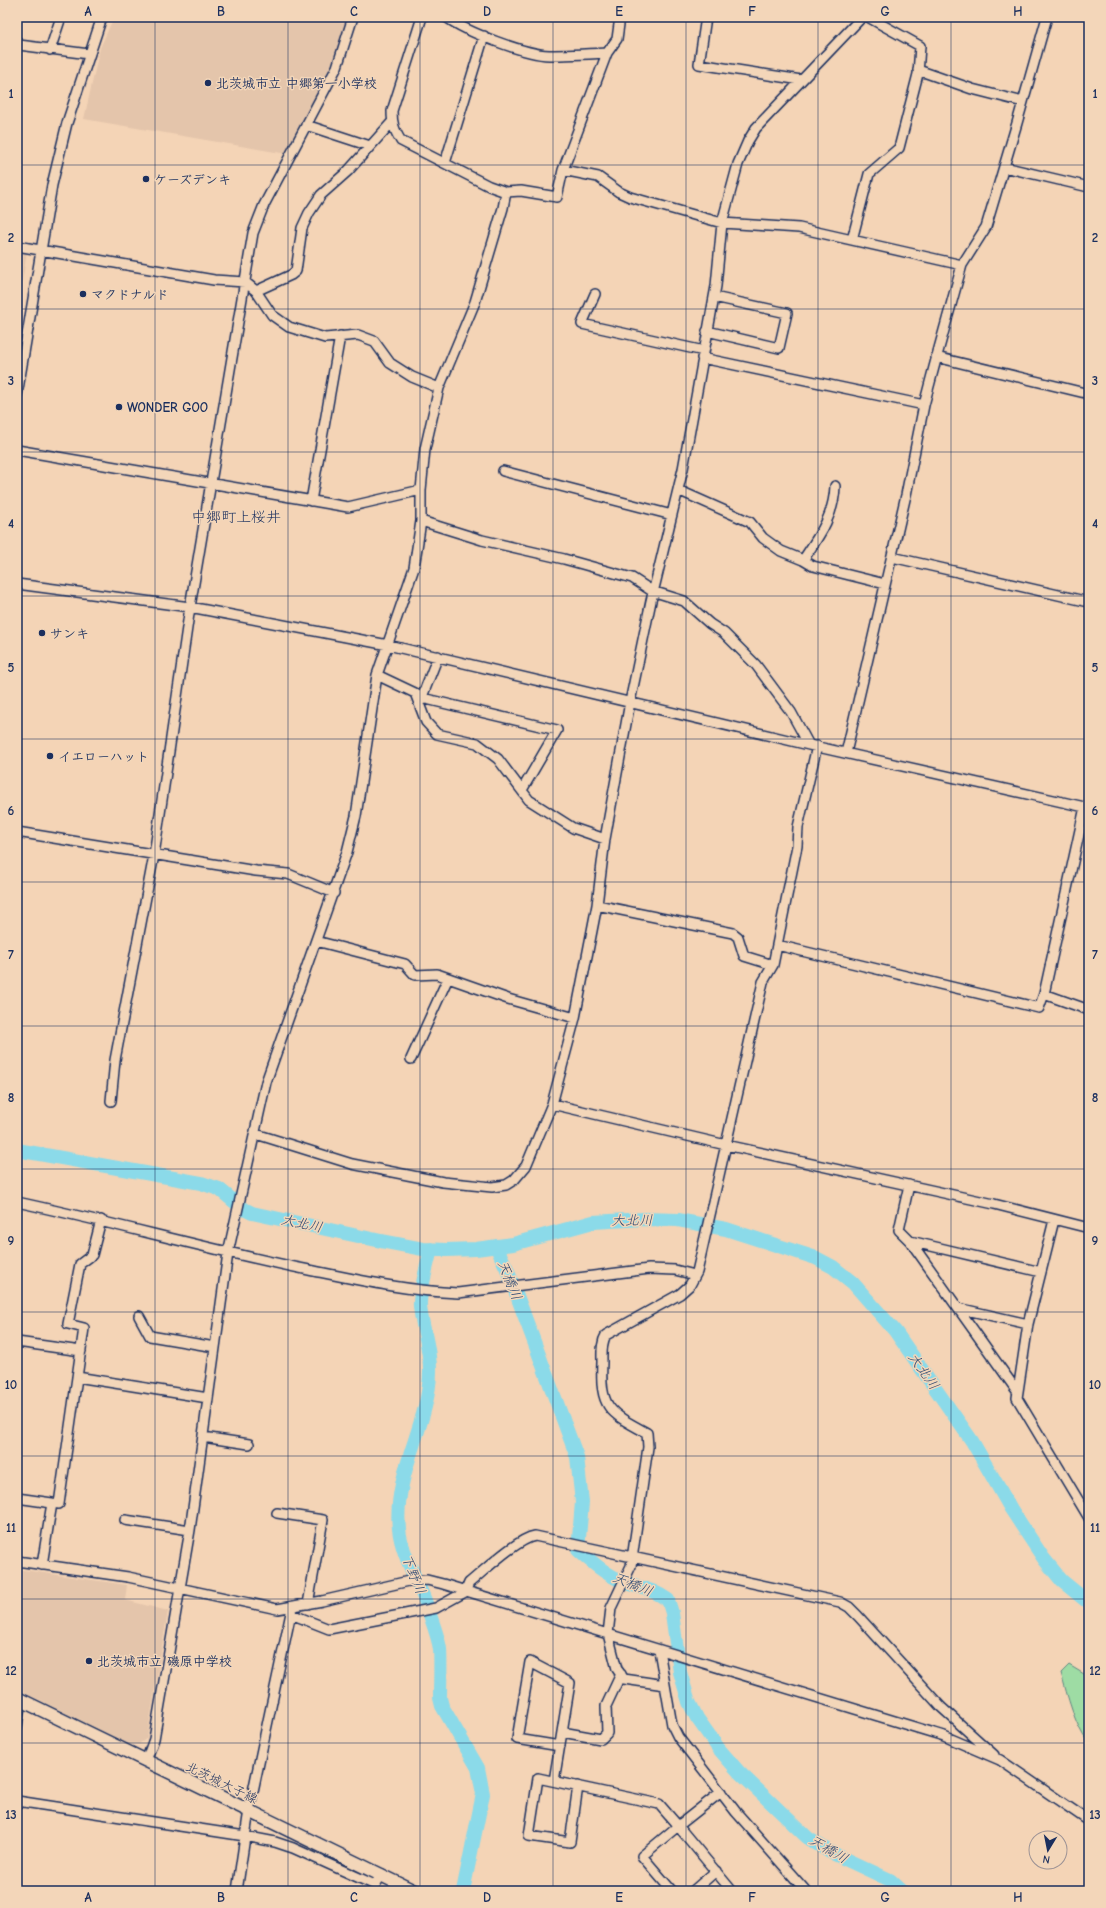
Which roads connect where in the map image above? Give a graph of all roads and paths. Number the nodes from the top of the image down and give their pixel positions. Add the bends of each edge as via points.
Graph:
1 (61, 17) edge
2 (102, 17) edge
3 (422, 17) edge
4 (446, 17) edge
5 (620, 17) edge
6 (706, 17) edge
7 (862, 17) edge
8 (868, 17) edge
9 (1047, 17) edge
10 (350, 18) edge
11 (484, 36) junction
12 (17, 42) edge
13 (50, 50) junction
14 (607, 53) junction
15 (89, 54) junction
16 (918, 70) junction
17 (801, 80) junction
18 (1023, 102) junction
19 (392, 122) junction
20 (306, 125) junction
21 (370, 146) junction
22 (445, 163) junction
23 (1004, 166) junction
24 (563, 170) junction
25 (1089, 187) edge
26 (506, 192) junction
27 (722, 223) junction
28 (852, 240) junction
29 (17, 246) edge
30 (40, 250) junction
31 (962, 265) junction
32 (245, 282) junction
33 (256, 291) junction
34 (595, 294) dead end
35 (714, 297) junction
36 (708, 331) junction
37 (340, 336) junction
38 (703, 355) junction
39 (936, 357) junction
40 (438, 388) junction
41 (1089, 394) edge
42 (17, 395) edge
43 (924, 405) junction
44 (17, 450) edge
45 (503, 472) dead end
46 (211, 485) junction
47 (835, 486) dead end
48 (421, 490) junction
49 (678, 490) junction
50 (311, 501) junction
51 (672, 515) junction
52 (421, 522) junction
53 (892, 557) junction
54 (803, 560) junction
55 (17, 584) edge
56 (885, 584) junction
57 (653, 592) junction
58 (1089, 602) edge
59 (190, 607) junction
60 (388, 645) junction
61 (438, 656) junction
62 (377, 675) junction
63 (420, 701) junction
64 (630, 702) junction
65 (813, 745) junction
66 (846, 753) junction
67 (522, 790) junction
68 (1087, 808) edge
69 (17, 832) edge
70 (605, 839) junction
71 (154, 855) junction
72 (334, 892) junction
73 (597, 905) junction
74 (316, 941) junction
75 (778, 945) junction
76 (773, 965) junction
77 (448, 978) junction
78 (1044, 994) junction
79 (1089, 1010) edge
80 (574, 1018) junction
81 (411, 1059) dead end
82 (111, 1101) dead end
83 (552, 1104) junction
84 (254, 1138) junction
85 (726, 1145) junction
86 (909, 1185) junction
87 (17, 1202) edge
88 (101, 1220) junction
89 (1054, 1220) junction
90 (1089, 1228) edge
91 (910, 1241) junction
92 (229, 1250) junction
93 (1041, 1272) junction
94 (696, 1273) junction
95 (958, 1308) junction
96 (139, 1316) dead end
97 (1028, 1324) junction
98 (17, 1342) edge
99 (214, 1347) junction
100 (81, 1350) junction
101 (77, 1377) junction
102 (1017, 1391) junction
103 (208, 1398) junction
104 (203, 1437) junction
105 (249, 1444) dead end
106 (17, 1498) edge
107 (52, 1503) junction
108 (276, 1513) dead end
109 (1089, 1518) edge
110 (125, 1520) dead end
111 (190, 1530) junction
112 (633, 1557) junction
113 (17, 1561) edge
114 (42, 1565) junction
115 (179, 1589) junction
116 (465, 1592) junction
117 (308, 1604) junction
118 (292, 1610) junction
119 (608, 1634) junction
120 (659, 1650) junction
121 (620, 1674) junction
122 (665, 1685) junction
123 (19, 1699) edge
124 (17, 1727) edge
125 (562, 1732) junction
126 (560, 1746) junction
127 (1000, 1760) junction
128 (146, 1761) junction
129 (554, 1782) junction
130 (578, 1786) junction
131 (721, 1792) junction
132 (17, 1802) edge
133 (248, 1810) junction
134 (1089, 1821) edge
135 (678, 1826) junction
136 (245, 1836) junction
137 (716, 1871) junction
138 (382, 1874) junction
139 (237, 1891) edge
140 (414, 1891) edge
141 (672, 1891) edge
142 (693, 1891) edge
143 (732, 1891) edge
144 (806, 1891) edge

1 - 13 street
2 - 15 street
3 - 19 street via 392,111
4 - 11 street
5 - 14 street via 617,39
6 - 17 street via 699,64
7 - 17 street
8 - 16 street via 920,46
9 - 18 street
10 - 20 street via 337,67
11 - 14 street via 547,55
11 - 22 street
12 - 13 street via 18,45
13 - 15 street
14 - 24 street
15 - 30 street via 67,123
16 - 18 street via 972,89
16 - 28 street via 899,148 868,174
17 - 27 street via 756,128 748,141 738,164
18 - 23 street
19 - 21 street
19 - 22 street via 401,141
20 - 21 street
20 - 32 street via 264,205 253,234
21 - 33 street via 348,171 321,195 309,213 302,228 296,271
22 - 26 street
23 - 25 street
23 - 31 street via 986,227
24 - 26 street via 557,197 521,191
24 - 27 street via 598,177 630,197
26 - 40 street via 475,302
27 - 28 street via 799,228
27 - 35 street
28 - 31 street
29 - 30 street
30 - 32 street via 214,280
30 - 42 street
31 - 39 street
32 - 33 street
32 - 46 street
33 - 37 street via 272,314 289,328 326,338
34 - 38 street via 582,324
35 - 36 street
35 - 36 street via 787,313 779,348
36 - 38 street
37 - 40 street via 358,335 374,341 390,363
37 - 50 street
38 - 43 street
38 - 49 street
39 - 41 street
39 - 43 street
40 - 48 street via 425,450
43 - 53 street
44 - 46 street
45 - 51 street
46 - 50 street
46 - 59 street
47 - 54 street via 835,500 826,526
48 - 50 street via 348,508
48 - 52 street
49 - 51 street
49 - 54 street via 750,522 763,538 781,551
51 - 57 street
52 - 57 street via 632,578
52 - 60 street via 414,568
53 - 56 street
53 - 58 street
54 - 56 street via 813,566
55 - 59 street
56 - 66 street
57 - 64 street
57 - 65 street via 684,601 724,633 756,665
59 - 60 street
59 - 71 street
60 - 61 street
60 - 62 street
61 - 63 street
61 - 64 street
62 - 63 street via 415,693
62 - 72 street via 356,816
63 - 67 street via 426,722 437,734 476,743 498,759
63 - 67 street via 557,730
64 - 65 street
64 - 70 street
65 - 66 street
65 - 75 street
66 - 68 street
67 - 70 street via 530,800 573,828
68 - 78 street
69 - 71 street
70 - 73 street
71 - 72 street via 288,874
71 - 82 street via 115,1060
72 - 74 street
73 - 76 street via 733,934 738,937 744,956
73 - 80 street
74 - 77 street via 405,964 415,975 437,974
74 - 84 street via 266,1082
75 - 76 street
75 - 78 street via 1039,1008
76 - 85 street via 763,982
77 - 80 street
77 - 81 street
78 - 79 street
80 - 83 street
83 - 84 street via 526,1166 514,1180 499,1186 443,1182 352,1164
83 - 85 street
84 - 92 street
85 - 86 street
85 - 94 street
86 - 89 street
86 - 91 street via 899,1230
87 - 88 street
88 - 92 street
88 - 100 street via 92,1255 80,1264 68,1324 84,1328
89 - 90 street
89 - 93 street
91 - 93 street
91 - 95 street
92 - 94 street via 348,1278 458,1293 649,1269
92 - 99 street
93 - 97 street
94 - 112 street via 690,1285 680,1294 606,1335 604,1339 601,1387 605,1402 623,1420 647,1433 648,1447
95 - 97 street
95 - 102 street
96 - 99 street via 150,1336
97 - 102 street
98 - 100 street
99 - 103 street
100 - 101 street
101 - 103 street
101 - 107 street via 59,1504
102 - 109 street via 1022,1408
103 - 104 street
104 - 105 street
104 - 111 street
106 - 107 street
107 - 114 street
108 - 117 street via 323,1520
110 - 111 street
111 - 115 street
112 - 116 street via 535,1536 528,1537 469,1583
112 - 119 street via 611,1608
112 - 127 street via 840,1602 849,1607 941,1707
113 - 114 street
114 - 115 street via 128,1577
115 - 118 street via 265,1608
115 - 128 street via 154,1739
116 - 117 street via 443,1584 417,1581
116 - 118 street via 436,1608 329,1629
116 - 119 street
117 - 118 street
118 - 133 street
119 - 120 street
119 - 121 street
120 - 122 street
120 - 127 street via 944,1736
121 - 122 street via 624,1679
121 - 125 street via 606,1706 607,1733 601,1739
122 - 131 street via 672,1725 678,1737
123 - 124 street
123 - 128 main road, 北茨城大子線
125 - 126 street
125 - 126 street via 570,1682 530,1662 517,1739
126 - 129 street
127 - 134 street
128 - 133 main road, 北茨城大子線
129 - 130 street
129 - 130 street via 538,1778 529,1836 570,1842
130 - 135 street via 659,1804
131 - 135 street
131 - 144 street
132 - 136 street
133 - 136 street
133 - 138 main road, 北茨城大子線
135 - 137 street
135 - 141 street via 642,1856
136 - 138 street via 293,1848 375,1884
136 - 139 street
137 - 142 street
137 - 143 street
138 - 140 main road, 北茨城大子線

